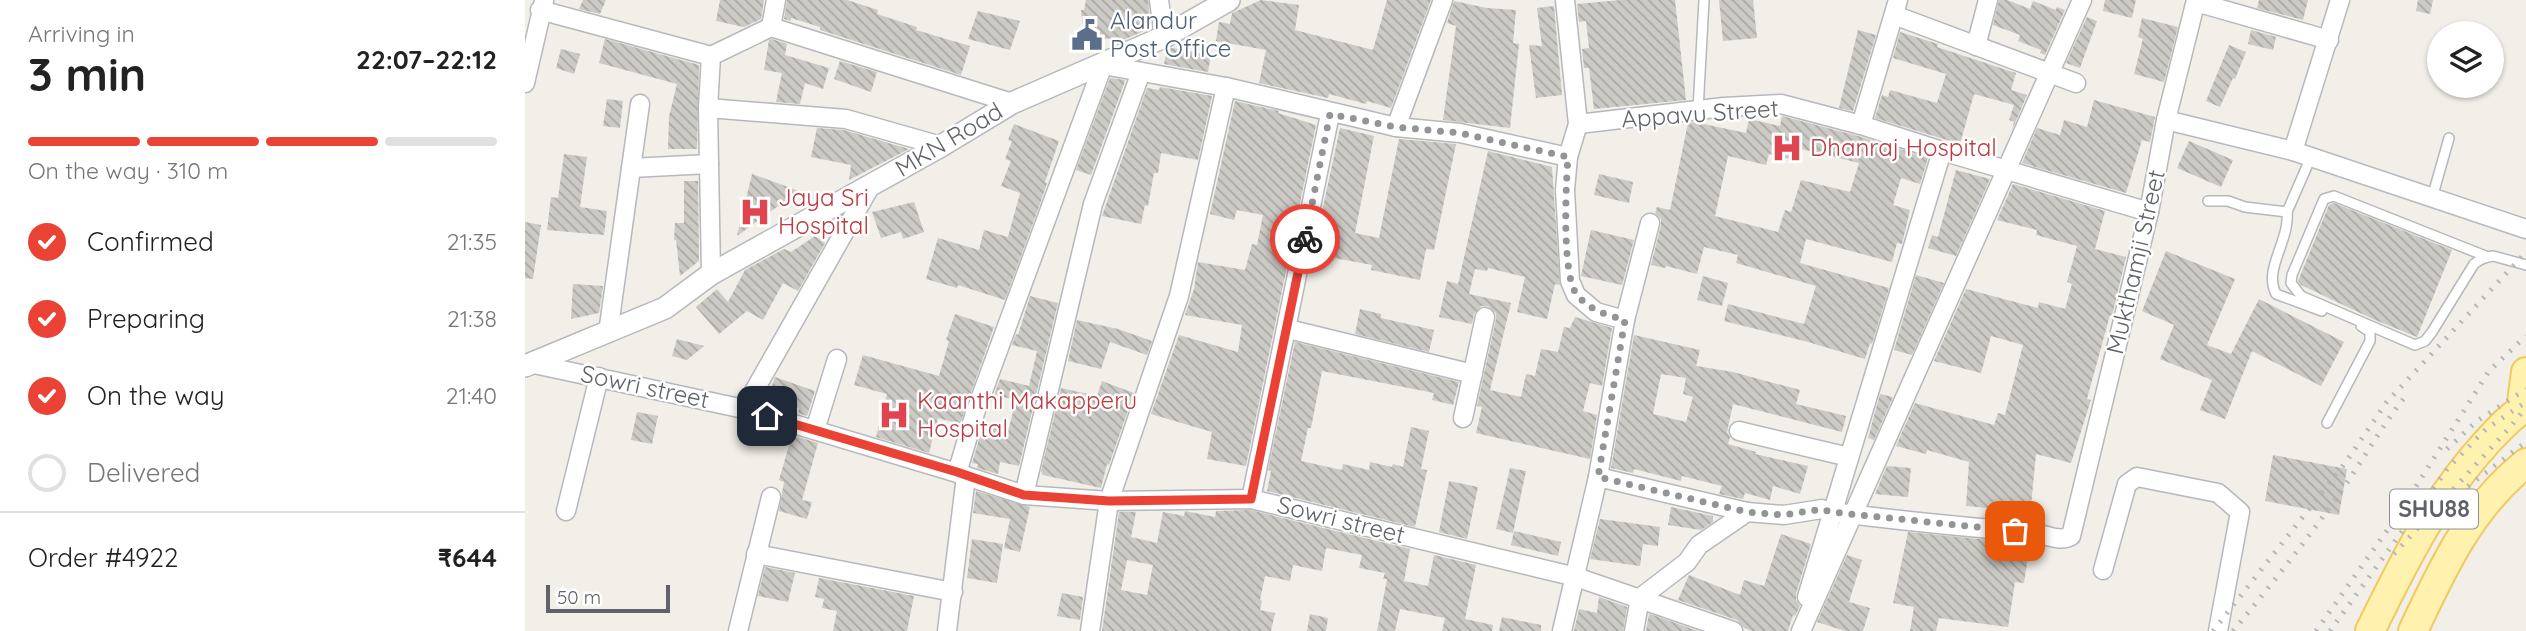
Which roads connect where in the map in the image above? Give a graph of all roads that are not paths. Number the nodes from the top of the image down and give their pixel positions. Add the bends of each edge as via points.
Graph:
1 (776, 0) edge
2 (1159, 0) edge
3 (1229, 0) edge
4 (1443, 0) edge
5 (1565, 0) edge
6 (1704, 0) edge
7 (1988, 0) edge
8 (2082, 0) edge
9 (2340, 0) edge
10 (2196, 1) edge
11 (542, 5) edge
12 (1896, 8) edge
13 (771, 27) junction
14 (1164, 37) junction
15 (2329, 40) junction
16 (1976, 46) junction
17 (711, 56) junction
18 (1103, 65) junction
19 (1141, 72) junction
20 (525, 83) edge
21 (2076, 83) dead end
22 (1226, 87) junction
23 (1011, 103) junction
24 (640, 104) dead end
25 (708, 108) junction
26 (1698, 110) junction
27 (1330, 114) junction
28 (2166, 120) junction
29 (1578, 124) junction
30 (1861, 125) junction
31 (1396, 127) junction
32 (2449, 138) dead end
33 (941, 146) junction
34 (1942, 151) junction
35 (2293, 151) junction
36 (1568, 157) junction
37 (2311, 157) junction
38 (709, 164) junction
39 (631, 168) junction
40 (871, 185) junction
41 (2432, 198) junction
42 (2208, 201) dead end
43 (2149, 212) junction
44 (2287, 212) junction
45 (1650, 223) dead end
46 (2526, 229) edge
47 (2488, 257) junction
48 (2526, 265) edge
49 (711, 274) junction
50 (1485, 317) dead end
51 (1625, 320) junction
52 (1287, 329) junction
53 (608, 333) junction
54 (837, 359) dead end
55 (529, 365) edge
56 (2526, 372) edge
57 (1473, 374) junction
58 (599, 377) junction
59 (744, 409) junction
60 (2523, 409) edge
61 (1463, 418) dead end
62 (2327, 423) dead end
63 (815, 430) junction
64 (1739, 431) dead end
65 (1849, 457) junction
66 (2526, 463) edge
67 (961, 474) junction
68 (1598, 477) junction
69 (1024, 495) junction
70 (771, 497) dead end
71 (1251, 499) junction
72 (1109, 501) junction
73 (566, 511) dead end
74 (1747, 512) junction
75 (1831, 512) junction
76 (756, 554) junction
77 (2103, 570) dead end
78 (1576, 577) junction
79 (953, 592) junction
80 (1640, 598) junction
81 (738, 631) edge
82 (947, 631) edge
83 (1090, 631) edge
84 (1562, 631) edge
85 (1634, 631) edge
86 (1733, 631) edge
87 (1799, 631) edge
88 (2218, 631) edge
89 (2371, 631) edge
90 (2413, 631) edge

1 - 13 street
2 - 14 street
3 - 14 street, MKN Road
4 - 31 street
5 - 29 street
6 - 26 lane
7 - 16 street
8 - 87 street
9 - 15 street
10 - 15 street
10 - 28 street, Mukthamji Street
11 - 17 street
11 - 20 street
12 - 16 street
12 - 30 street
13 - 17 street
13 - 23 street
14 - 18 street, MKN Road
15 - 35 street
16 - 21 street
17 - 25 street
18 - 19 street
18 - 23 street, MKN Road
18 - 67 street via 975,414
19 - 22 street
19 - 69 street via 1093,204
22 - 27 street
22 - 72 street via 1179,296
23 - 33 street, MKN Road
24 - 39 street
25 - 33 street via 846,119
25 - 38 street
26 - 29 street, Appavu Street
26 - 30 street, Appavu Street via 1781,104
27 - 31 street
27 - 52 street
28 - 35 street
28 - 43 street, Mukthamji Street
29 - 36 street
30 - 34 street, Appavu Street
31 - 36 street via 1460,133
32 - 41 lane
33 - 40 street, MKN Road
34 - 43 street, Appavu Street
34 - 65 street
35 - 37 street
36 - 51 street via 1565,190 1570,281 1576,295 1596,312
37 - 41 street
37 - 44 lane
38 - 39 street
38 - 49 street
39 - 53 street
40 - 49 street, MKN Road
40 - 59 street
41 - 46 street
42 - 44 lane
43 - 75 street, Mukthamji Street via 2071,536 2060,539
44 - 62 lane via 2287,231 2271,274 2276,294 2370,332 2370,341
45 - 51 street
47 - 47 lane via 2473,264 2425,341 2415,345 2301,296 2291,283 2328,196
47 - 48 lane
49 - 53 street, MKN Road via 665,308
50 - 57 street
51 - 68 street
52 - 57 street
52 - 71 street
53 - 55 street, MKN Road
54 - 63 street
55 - 58 street, Sowri street
56 - 60 main road
57 - 61 street
58 - 59 street, Sowri street
58 - 73 street
59 - 63 street, Sowri street
60 - 89 main road, SHU88 via 2458,474 2407,555
63 - 67 street, Sowri street
64 - 65 street
65 - 75 street
66 - 90 main road, SHU88 via 2494,493 2467,528
67 - 69 street, Sowri street
67 - 79 street
68 - 74 street
68 - 78 street
69 - 72 street, Sowri street
70 - 76 street
71 - 72 street, Sowri street
71 - 78 street, Sowri street
72 - 83 street
74 - 75 street
74 - 80 street via 1699,545 1687,562
75 - 87 street
76 - 79 street
76 - 81 street
77 - 88 street via 2127,484 2137,477 2218,493 2240,513
78 - 80 street, Sowri street
78 - 84 street
79 - 82 street
80 - 85 street
80 - 86 street, Sowri street

